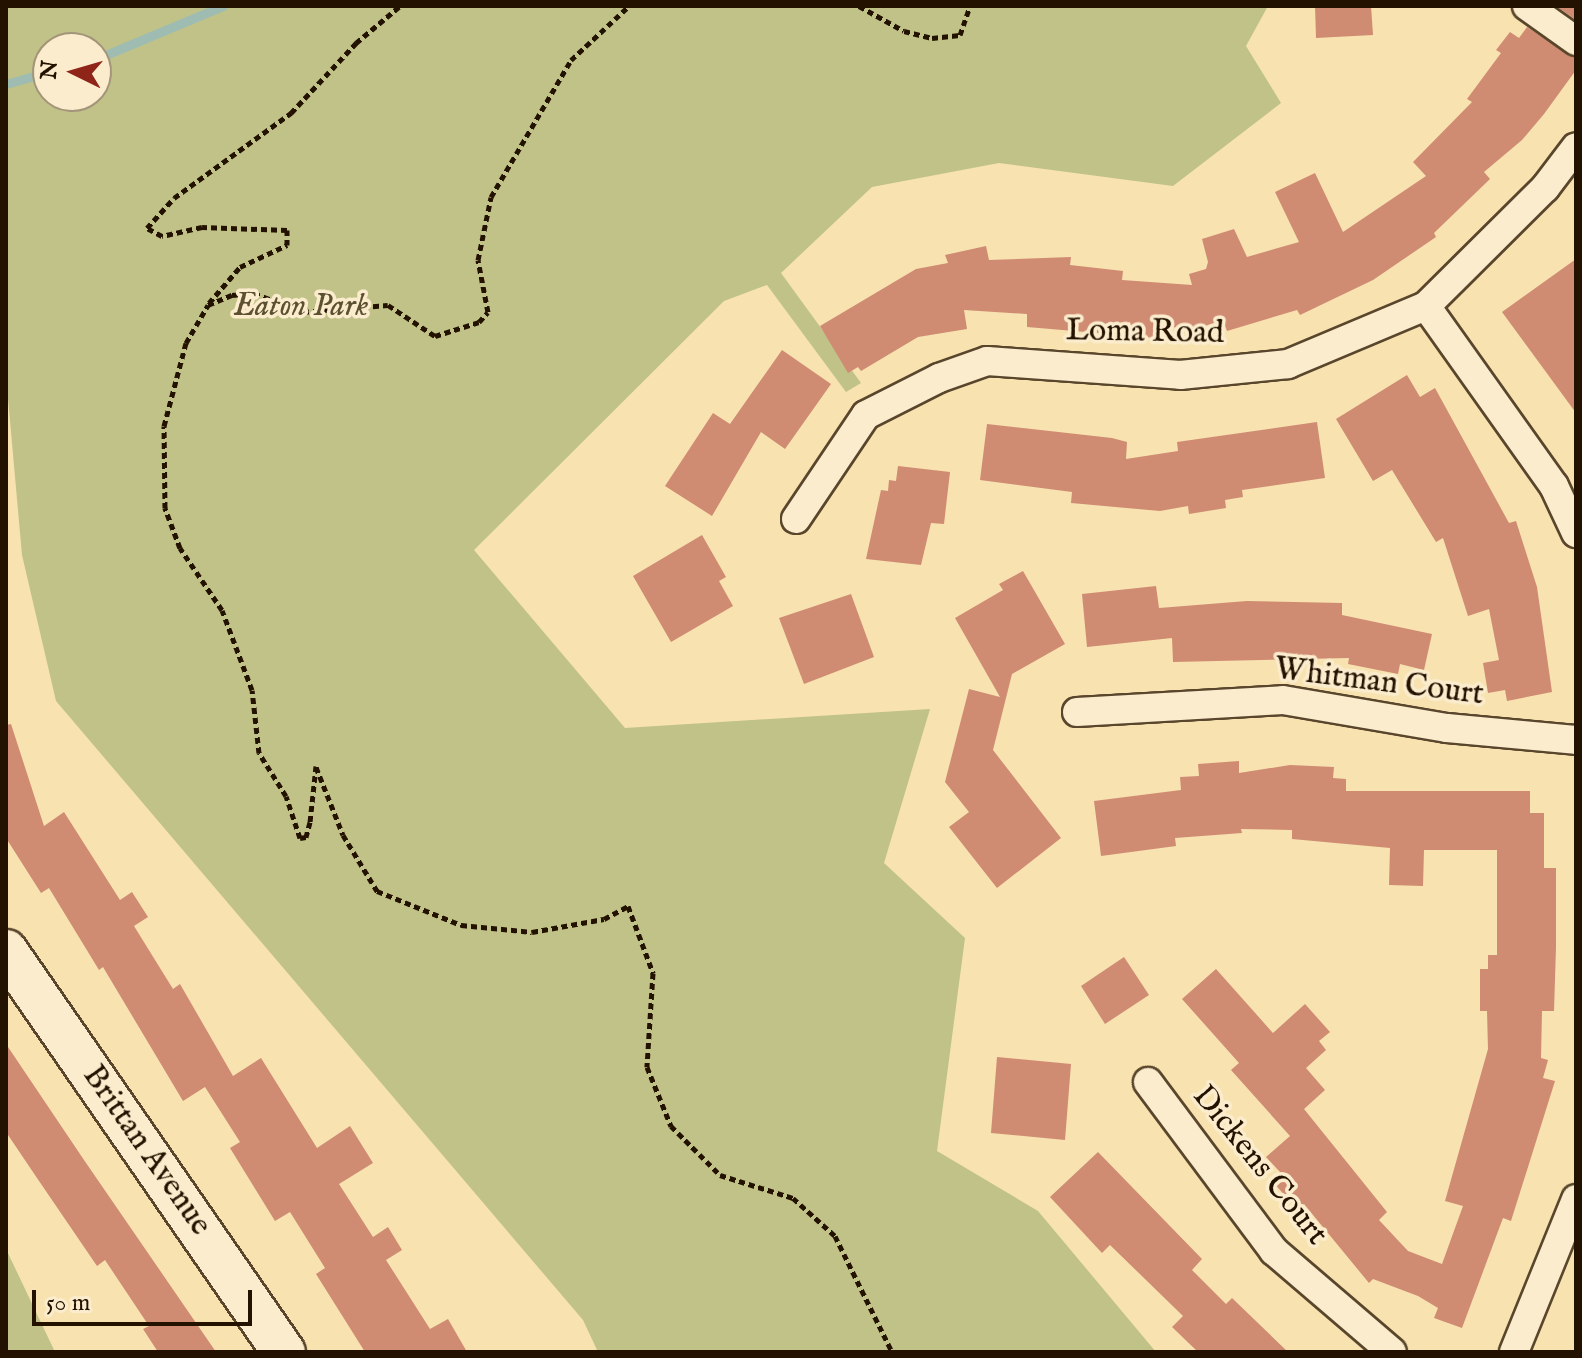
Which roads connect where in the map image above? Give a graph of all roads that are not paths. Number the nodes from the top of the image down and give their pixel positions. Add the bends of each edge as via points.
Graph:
1 (1527, 6) edge
2 (1576, 41) edge
3 (1576, 147) edge
4 (1426, 306) junction
5 (796, 519) dead end
6 (1576, 533) edge
7 (1077, 712) dead end
8 (1576, 740) edge
9 (6, 951) edge
10 (1148, 1082) dead end
11 (1576, 1199) edge
12 (284, 1352) edge
13 (1392, 1352) edge
14 (1514, 1352) edge

1 - 2 street
3 - 4 street, Loma Road via 1545,188
4 - 5 street, Loma Road via 1288,364 1180,375 987,361 951,373 866,415
4 - 6 street via 1554,486
7 - 8 street, Whitman Court via 1283,700 1447,728
9 - 12 main road, Brittan Avenue
10 - 13 street, Dickens Court via 1274,1251
11 - 14 street

